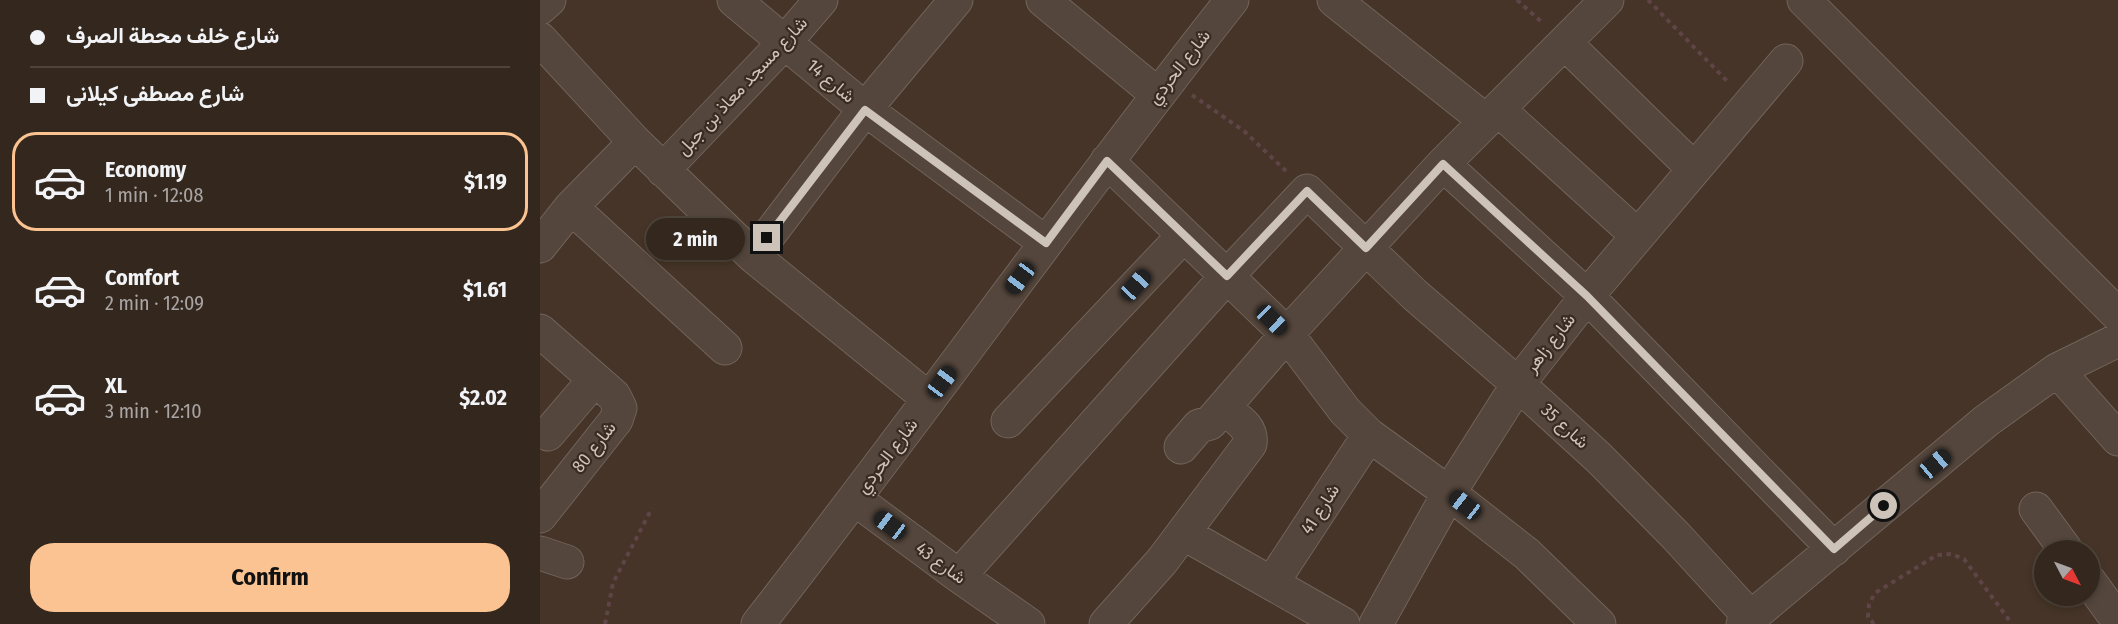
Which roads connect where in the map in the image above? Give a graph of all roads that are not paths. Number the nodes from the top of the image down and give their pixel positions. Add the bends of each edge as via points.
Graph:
1 (549, 0) edge
2 (734, 0) edge
3 (821, 0) edge
4 (956, 0) edge
5 (1232, 0) edge
6 (1334, 0) edge
7 (1607, 0) edge
8 (1804, 0) edge
9 (1054, 3) edge
10 (540, 8) edge
11 (540, 39) edge
12 (785, 42) junction
13 (1565, 43) junction
14 (1786, 62) dead end
15 (1163, 87) junction
16 (865, 110) junction
17 (1492, 115) junction
18 (635, 142) junction
19 (1107, 161) junction
20 (1443, 164) junction
21 (1694, 169) junction
22 (663, 170) junction
23 (571, 207) junction
24 (1184, 235) junction
25 (1638, 236) junction
26 (1046, 243) junction
27 (540, 246) edge
28 (1366, 248) junction
29 (753, 256) junction
30 (1227, 276) junction
31 (1587, 296) junction
32 (2118, 315) edge
33 (540, 331) edge
34 (1287, 334) junction
35 (2118, 340) edge
36 (726, 348) dead end
37 (2057, 370) junction
38 (595, 379) junction
39 (1518, 384) junction
40 (929, 399) junction
41 (1223, 408) junction
42 (1008, 421) dead end
43 (548, 434) dead end
44 (1369, 435) junction
45 (2118, 439) edge
46 (1181, 447) dead end
47 (1449, 493) junction
48 (855, 499) junction
49 (2036, 509) dead end
50 (540, 516) edge
51 (1183, 532) junction
52 (2059, 540) edge
53 (1834, 549) junction
54 (959, 576) junction
55 (1272, 583) junction
56 (2100, 599) edge
57 (2108, 613) edge
58 (1016, 620) edge
59 (1119, 620) edge
60 (1747, 621) edge
61 (758, 624) edge
62 (1343, 624) edge
63 (1376, 624) edge
64 (1598, 624) edge

1 - 10 street
2 - 12 street, شارع 14
3 - 12 street, شارع مسجد معاذ بن جبل
4 - 16 street
5 - 15 street, شارع الحردي
6 - 17 street
7 - 13 street
8 - 32 street
9 - 15 street
11 - 18 street
12 - 16 street, شارع 14
12 - 22 street, شارع مسجد معاذ بن جبل
13 - 17 street
13 - 21 street
14 - 21 street, شارع زاهر
15 - 19 street, شارع الحردي
16 - 26 street, شارع 14
16 - 29 street
17 - 20 street
17 - 25 street
18 - 22 street
18 - 23 street
19 - 24 street
19 - 26 street, شارع الحردي
20 - 28 street
20 - 31 street
21 - 25 street, شارع زاهر
22 - 29 street
23 - 27 street
23 - 36 street
24 - 30 street
24 - 42 street
25 - 31 street, شارع زاهر
26 - 40 street, شارع الحردي
28 - 30 street, شارع 35 via 1307,191
28 - 34 street
28 - 39 street, شارع 35
29 - 40 street
30 - 34 street
30 - 54 street
31 - 39 street, شارع زاهر
31 - 53 street
33 - 38 street, شارع 80
34 - 41 street
34 - 44 street via 1345,411
35 - 37 street
37 - 45 street
37 - 53 street via 1986,421
38 - 43 street
38 - 50 street, شارع 80 via 618,402 619,414
39 - 47 street, شارع زاهر
39 - 60 street, شارع 35 via 1676,536
40 - 48 street, شارع الحردي
41 - 46 street via 1210,423 1199,426
41 - 51 street via 1247,428 1250,444
44 - 47 street
44 - 55 street, شارع 41
47 - 63 street, شارع زاهر
47 - 64 street via 1527,554
48 - 54 street, شارع 43
48 - 61 street, شارع الحردي
49 - 52 street
51 - 55 street
51 - 59 street
53 - 60 street
54 - 58 street, شارع 43
55 - 62 street
56 - 57 street

